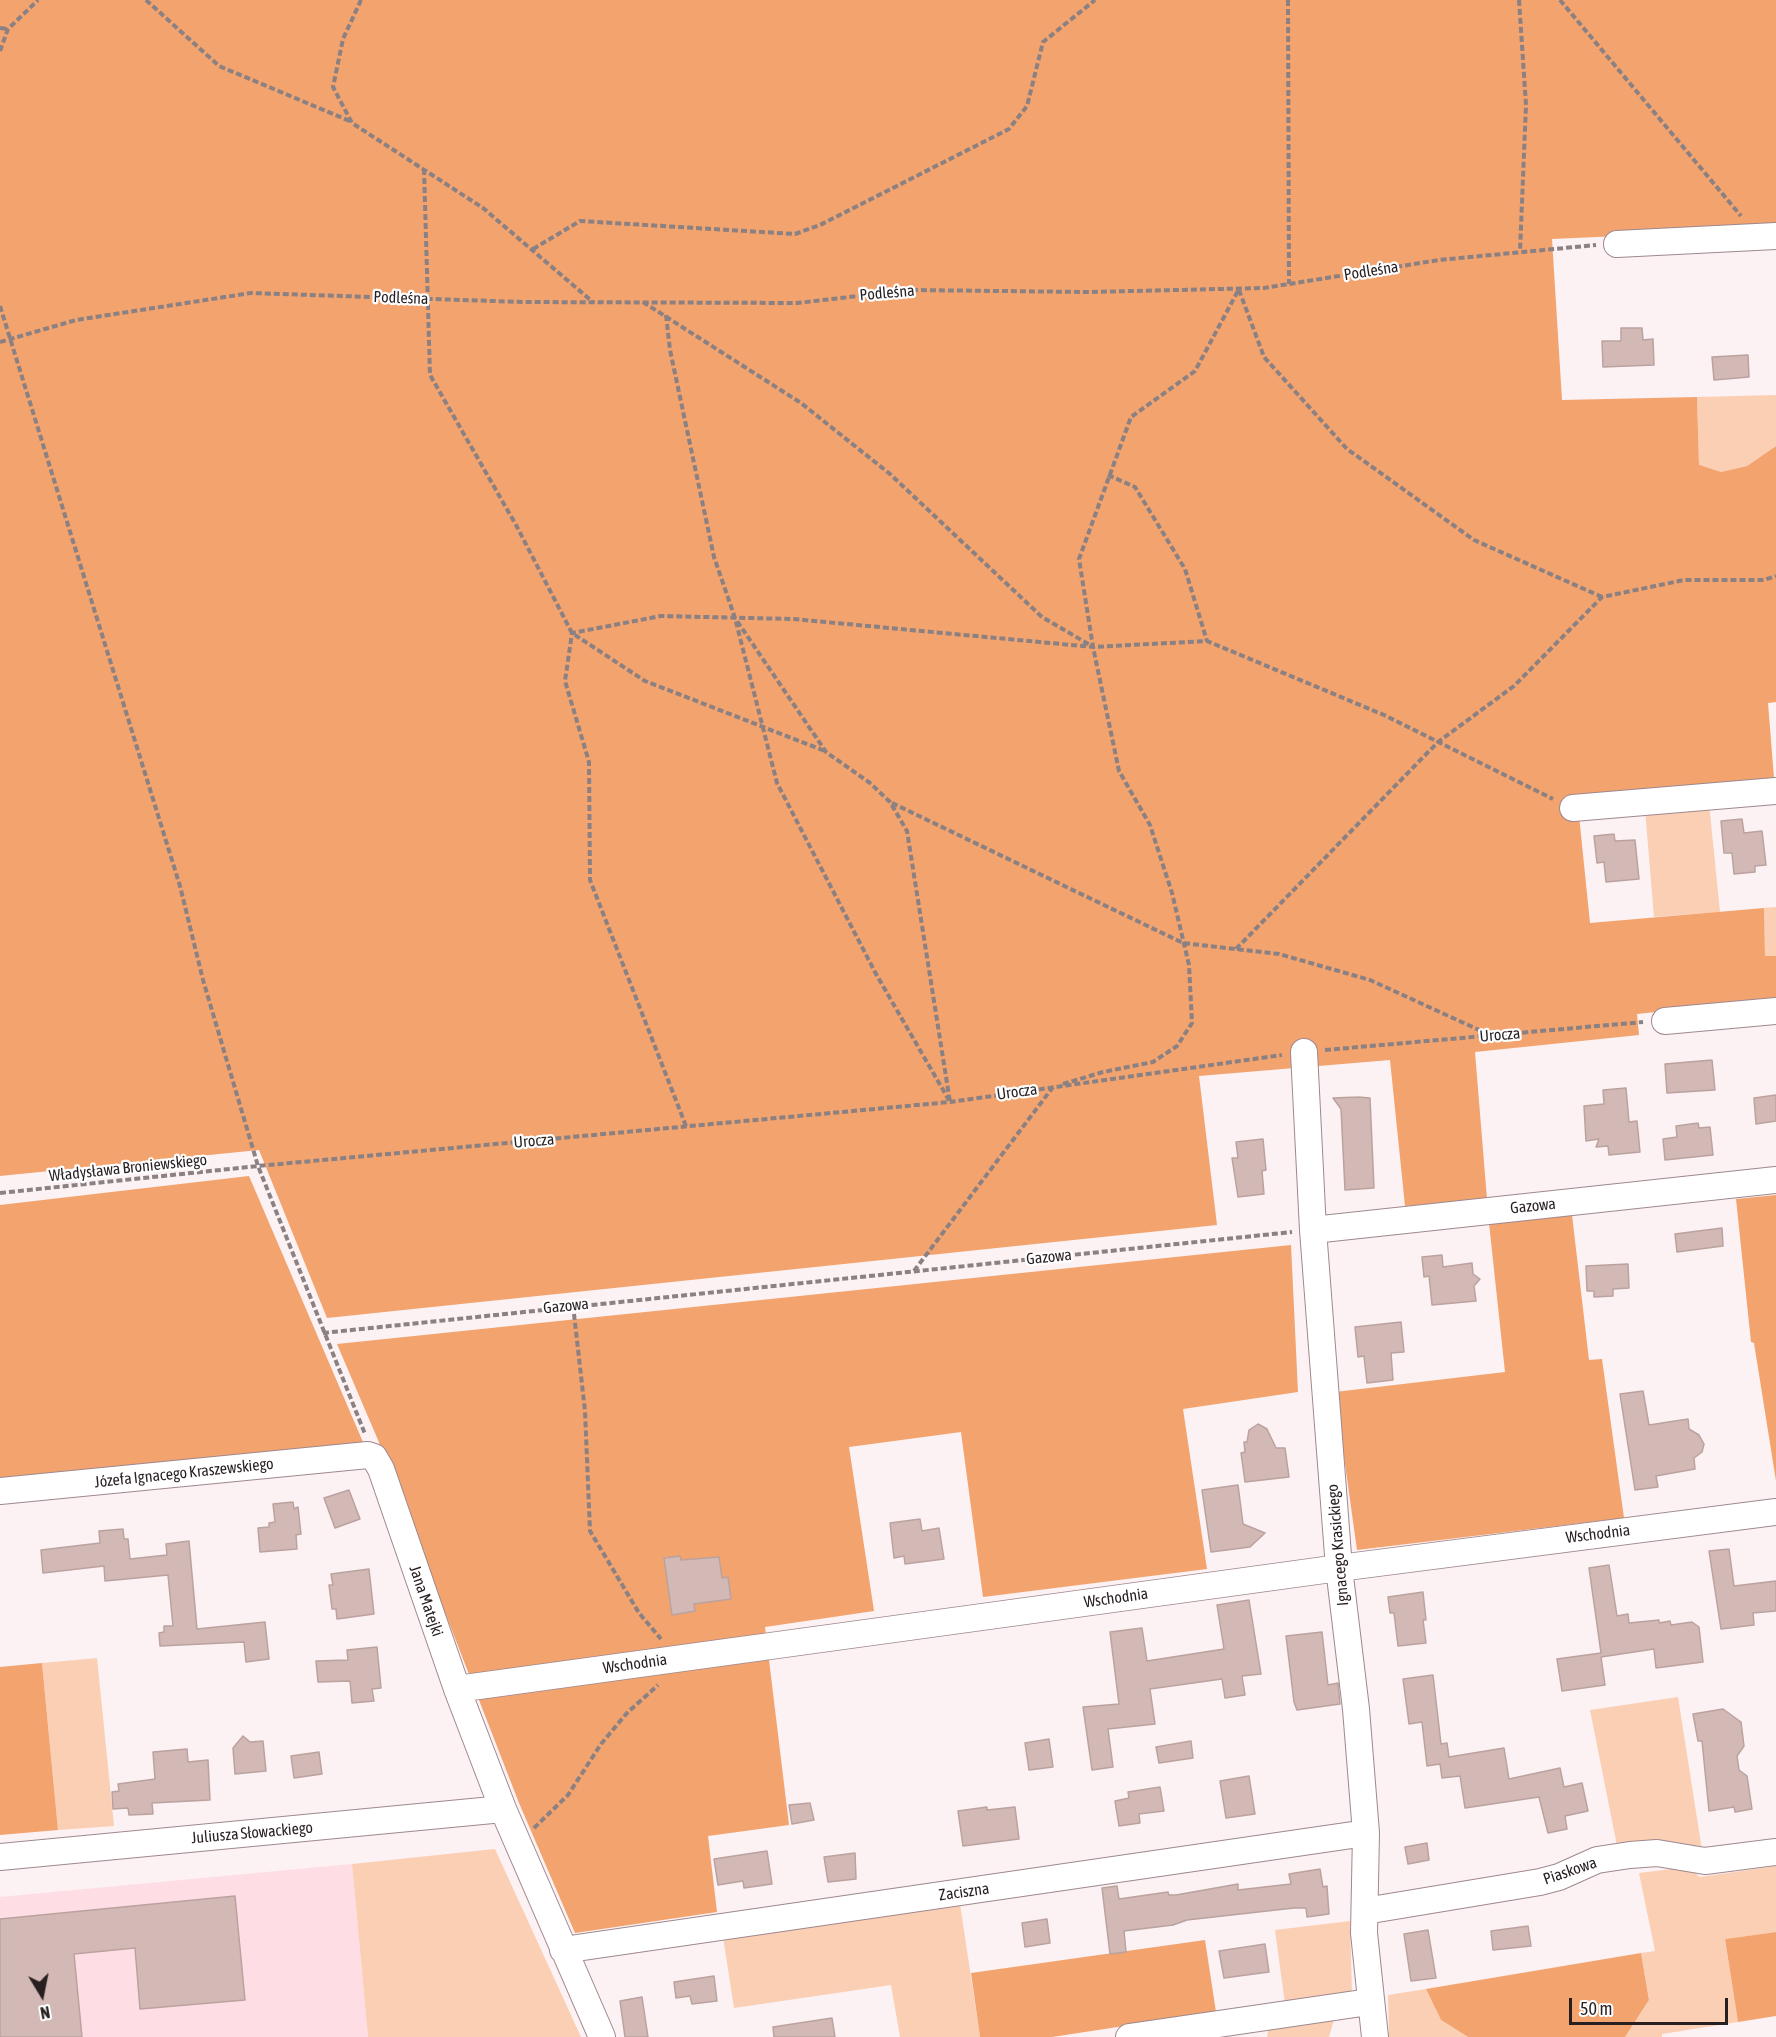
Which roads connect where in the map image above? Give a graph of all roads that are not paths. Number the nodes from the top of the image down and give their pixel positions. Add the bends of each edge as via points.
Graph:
1 (1768, 236) edge
2 (1617, 244) road end
3 (1776, 791) edge
4 (1573, 808) road end
5 (1776, 1011) edge
6 (1665, 1021) road end
7 (1304, 1052) road end
8 (1776, 1180) edge
9 (1313, 1230) junction
10 (368, 1455) joint
11 (0, 1491) edge
12 (1776, 1512) edge
13 (1339, 1568) junction
14 (457, 1689) junction
15 (503, 1809) junction
16 (1366, 1833) junction
17 (1776, 1852) edge
18 (0, 1857) edge
19 (1365, 1911) junction
20 (563, 1950) junction
21 (1369, 2002) junction
22 (602, 2037) edge
23 (1129, 2037) edge
24 (1375, 2037) edge

1 - 2 street
3 - 4 street
5 - 6 street
7 - 9 street, Ignacego Krasickiego
8 - 9 street, Gazowa
9 - 13 street, Ignacego Krasickiego
10 - 11 street, Józefa Ignacego Kraszewskiego
10 - 14 street, Jana Matejki via 374,1457 381,1469
12 - 13 street, Wschodnia
13 - 14 street, Wschodnia
13 - 16 street, Ignacego Krasickiego
14 - 15 street, Jana Matejki
15 - 18 street, Juliusza Słowackiego
15 - 20 street, Jana Matejki
16 - 19 street, Ignacego Krasickiego
16 - 20 street, Zaciszna
17 - 19 street, Piaskowa via 1705,1861 1657,1852 1630,1855 1597,1860 1540,1882
19 - 21 street, Ignacego Krasickiego
20 - 22 street, Jana Matejki
21 - 23 street
21 - 24 street, Ignacego Krasickiego

